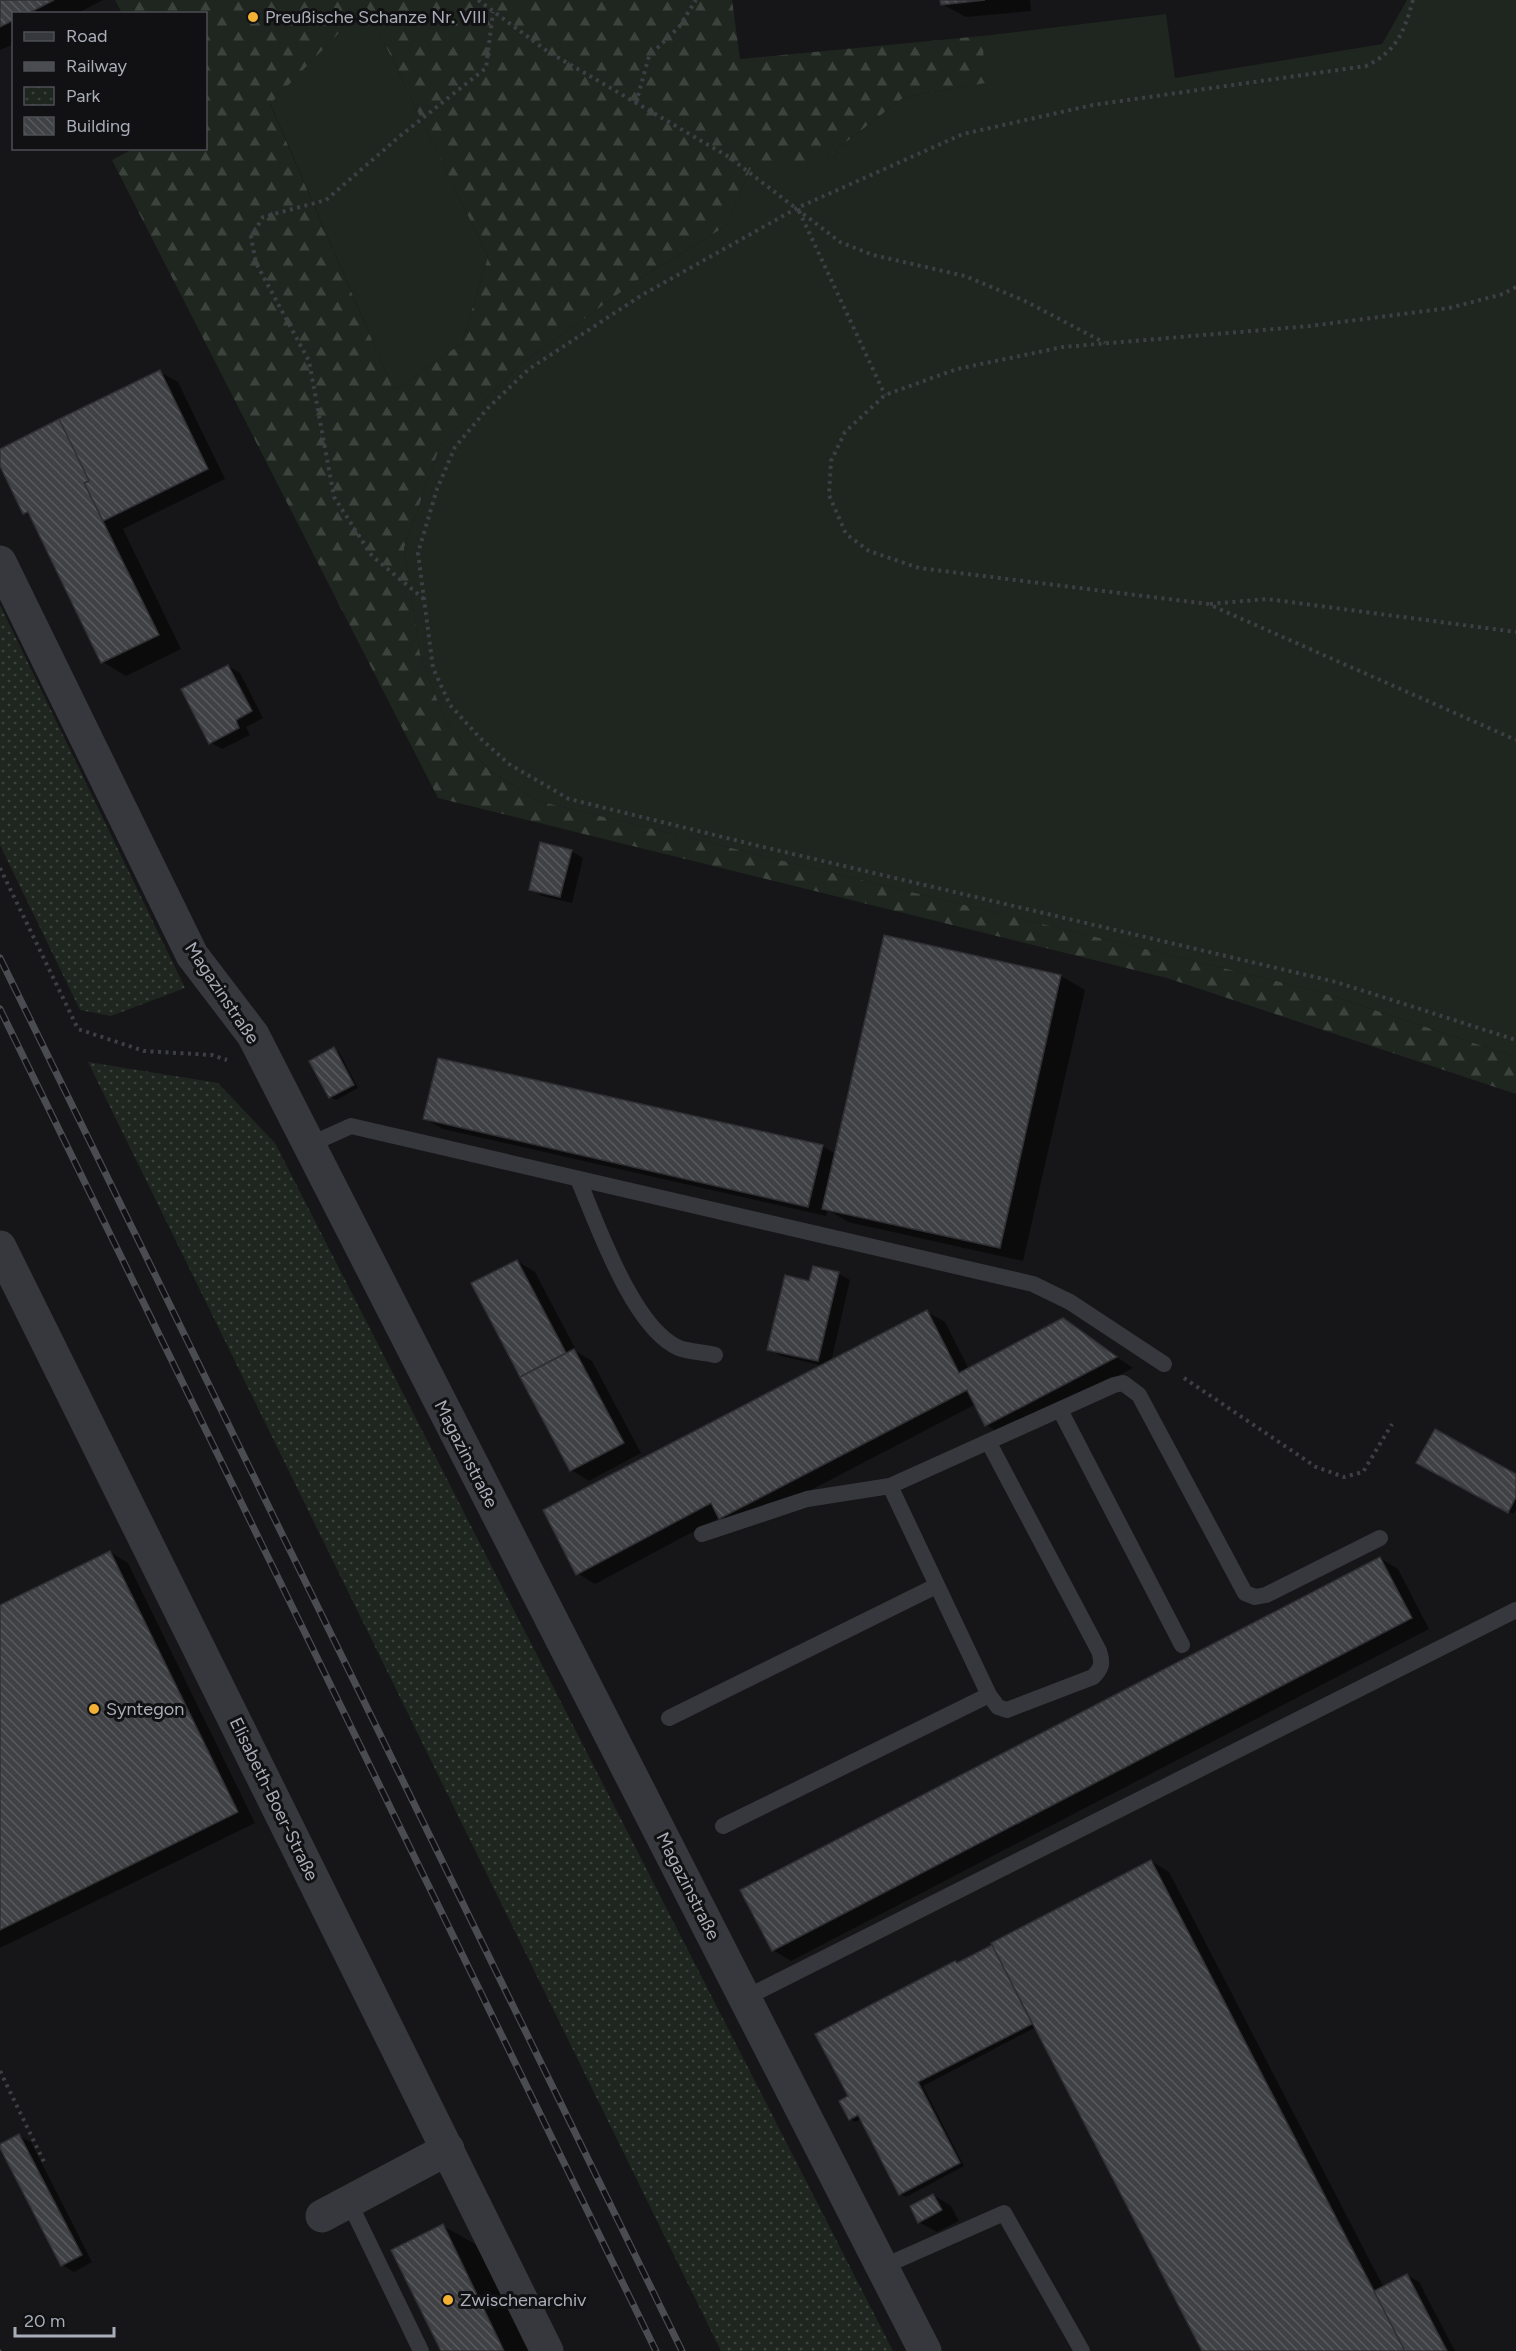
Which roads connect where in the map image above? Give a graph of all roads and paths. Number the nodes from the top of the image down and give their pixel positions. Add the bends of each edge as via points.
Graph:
1 (478, 0) edge
2 (696, 0) edge
3 (1413, 0) edge
4 (493, 12) junction
5 (636, 103) junction
6 (797, 208) junction
7 (1516, 287) edge
8 (1106, 344) junction
9 (885, 395) junction
10 (0, 562) edge
11 (424, 599) junction
12 (1208, 604) junction
13 (1516, 632) edge
14 (1516, 740) edge
15 (0, 868) edge
16 (1516, 1040) edge
17 (273, 1076) junction
18 (309, 1145) junction
19 (578, 1179) junction
20 (1, 1251) edge
21 (715, 1355) dead end
22 (1164, 1364) joint
23 (1060, 1410) junction
24 (1392, 1424) dead end
25 (989, 1443) junction
26 (890, 1486) junction
27 (702, 1534) dead end
28 (1380, 1538) dead end
29 (936, 1586) junction
30 (1516, 1610) edge
31 (1182, 1645) dead end
32 (989, 1695) junction
33 (669, 1718) dead end
34 (723, 1826) dead end
35 (745, 1998) junction
36 (0, 2071) edge
37 (448, 2149) junction
38 (44, 2162) dead end
39 (335, 2209) joint
40 (882, 2267) junction
41 (421, 2351) edge
42 (547, 2351) edge
43 (925, 2351) edge
44 (1082, 2351) edge

1 - 4 path
2 - 5 path via 679,27 649,56
3 - 6 path via 1406,24 1391,51 1366,66 1093,105 963,134
4 - 5 path via 547,51
4 - 11 path via 486,68 326,200 263,217 251,237 256,263 309,361 334,498 372,556
5 - 6 path via 729,157
6 - 8 path via 840,242 873,255 965,276 1025,301
6 - 9 path
6 - 11 path via 642,295 530,369 488,408 455,447 437,489 418,553
7 - 8 path via 1503,294 1437,310
8 - 9 path via 1063,347 957,369
9 - 12 path via 845,432 831,461 829,495 846,534 868,551 919,568
10 - 17 street, Magazinstraße via 192,955 253,1035
11 - 16 path via 433,668 450,705 509,764 569,799 1336,982
12 - 13 path via 1267,599
12 - 14 path
15 - 17 path via 78,1029 144,1051 212,1055
17 - 18 street, Magazinstraße
18 - 19 lane via 351,1126
18 - 35 street, Magazinstraße
19 - 21 lane via 623,1285 654,1328 678,1347
19 - 22 lane via 1033,1284 1070,1302
20 - 37 street, Elisabeth-Boer-Straße
22 - 24 path via 1316,1467 1344,1477 1363,1472
23 - 25 lane
23 - 28 lane via 1114,1384 1131,1387 1139,1395 1245,1593 1255,1597 1266,1595
23 - 31 lane
25 - 26 lane
25 - 32 lane via 1103,1662 1093,1677 1007,1710 998,1707
26 - 27 lane via 807,1499
26 - 29 lane
29 - 32 lane
29 - 33 lane
30 - 35 lane
32 - 34 lane
35 - 40 street, Magazinstraße
36 - 38 path
37 - 39 street
37 - 42 street, Elisabeth-Boer-Straße
39 - 41 lane
40 - 43 street, Magazinstraße
40 - 44 lane via 1004,2213

